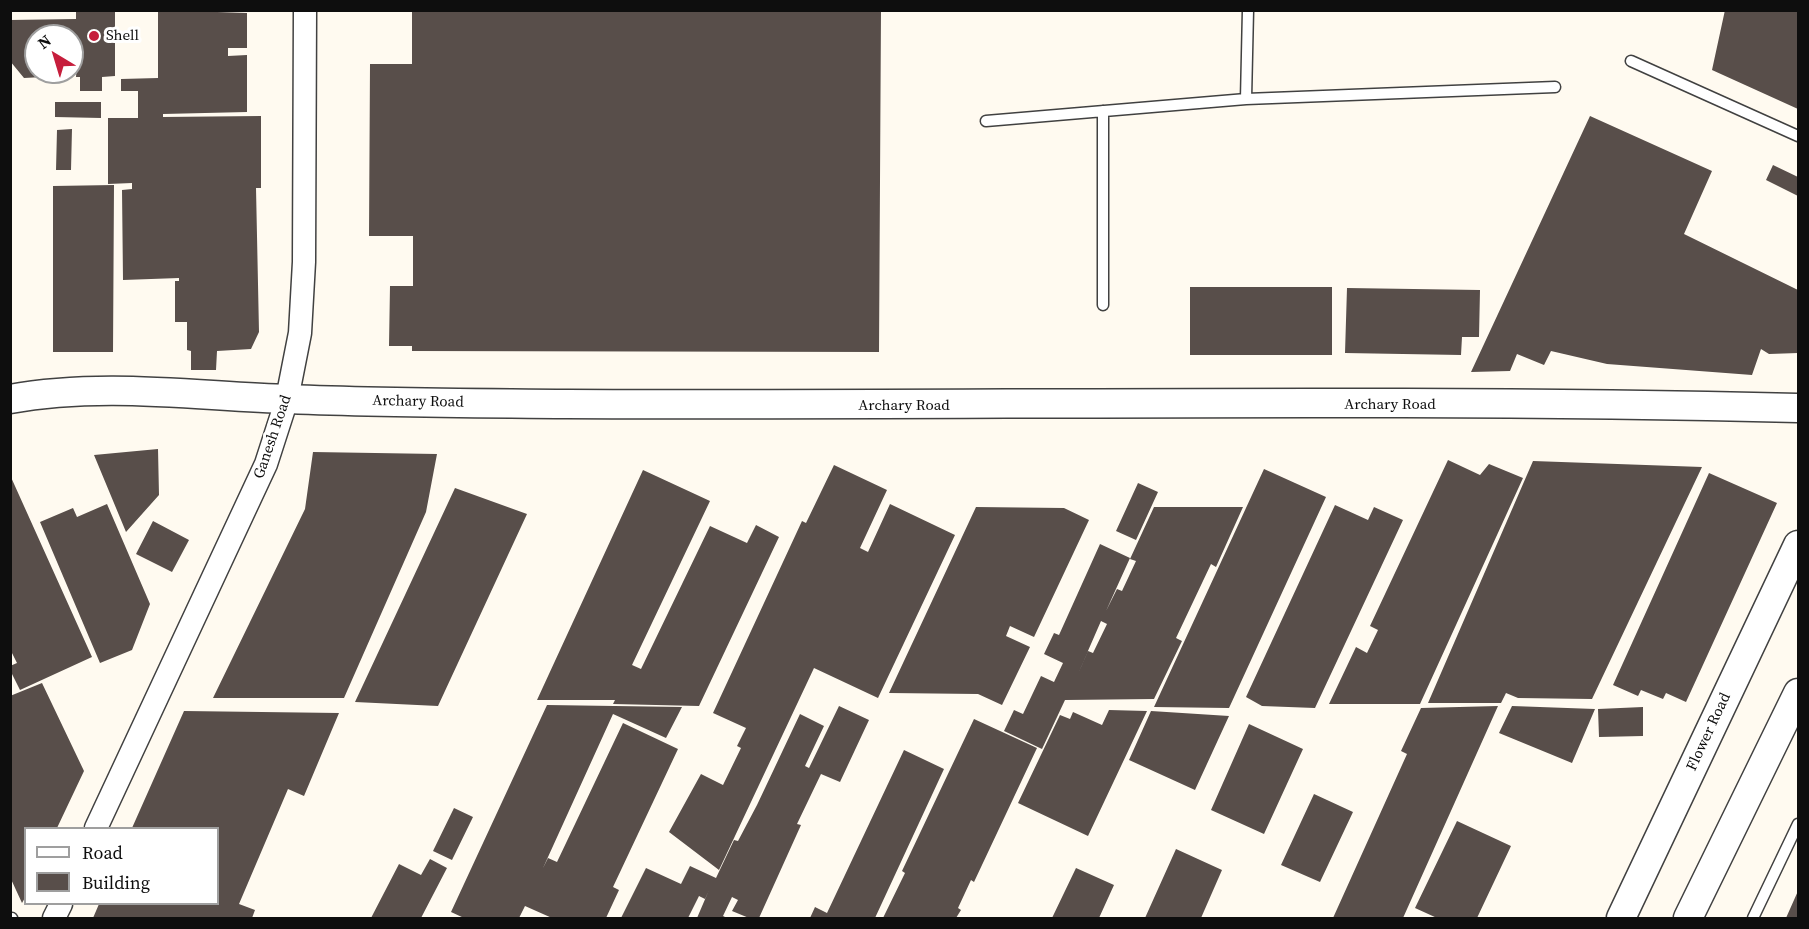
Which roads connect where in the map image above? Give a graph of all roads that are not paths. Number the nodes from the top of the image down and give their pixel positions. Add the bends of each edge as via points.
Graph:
1 (305, 10) edge
2 (1248, 10) edge
3 (1630, 61) dead end
4 (1555, 87) dead end
5 (1246, 99) junction
6 (1103, 111) junction
7 (986, 121) dead end
8 (1798, 136) edge
9 (1103, 305) dead end
10 (10, 399) edge
11 (287, 399) junction
12 (1798, 408) edge
13 (1798, 545) edge
14 (1798, 693) edge
15 (1798, 824) edge
16 (96, 827) edge
17 (1622, 918) edge
18 (1688, 918) edge
19 (1753, 918) edge

1 - 11 street, Ganesh Road via 304,262 300,333
2 - 5 lane
3 - 8 lane
4 - 5 lane
5 - 6 lane
6 - 7 lane
6 - 9 lane
10 - 11 street, Archary Road via 130,392
11 - 12 street, Archary Road via 896,406 1601,404
11 - 16 street, Ganesh Road via 266,464
13 - 17 street, Flower Road
14 - 18 street
15 - 19 lane

